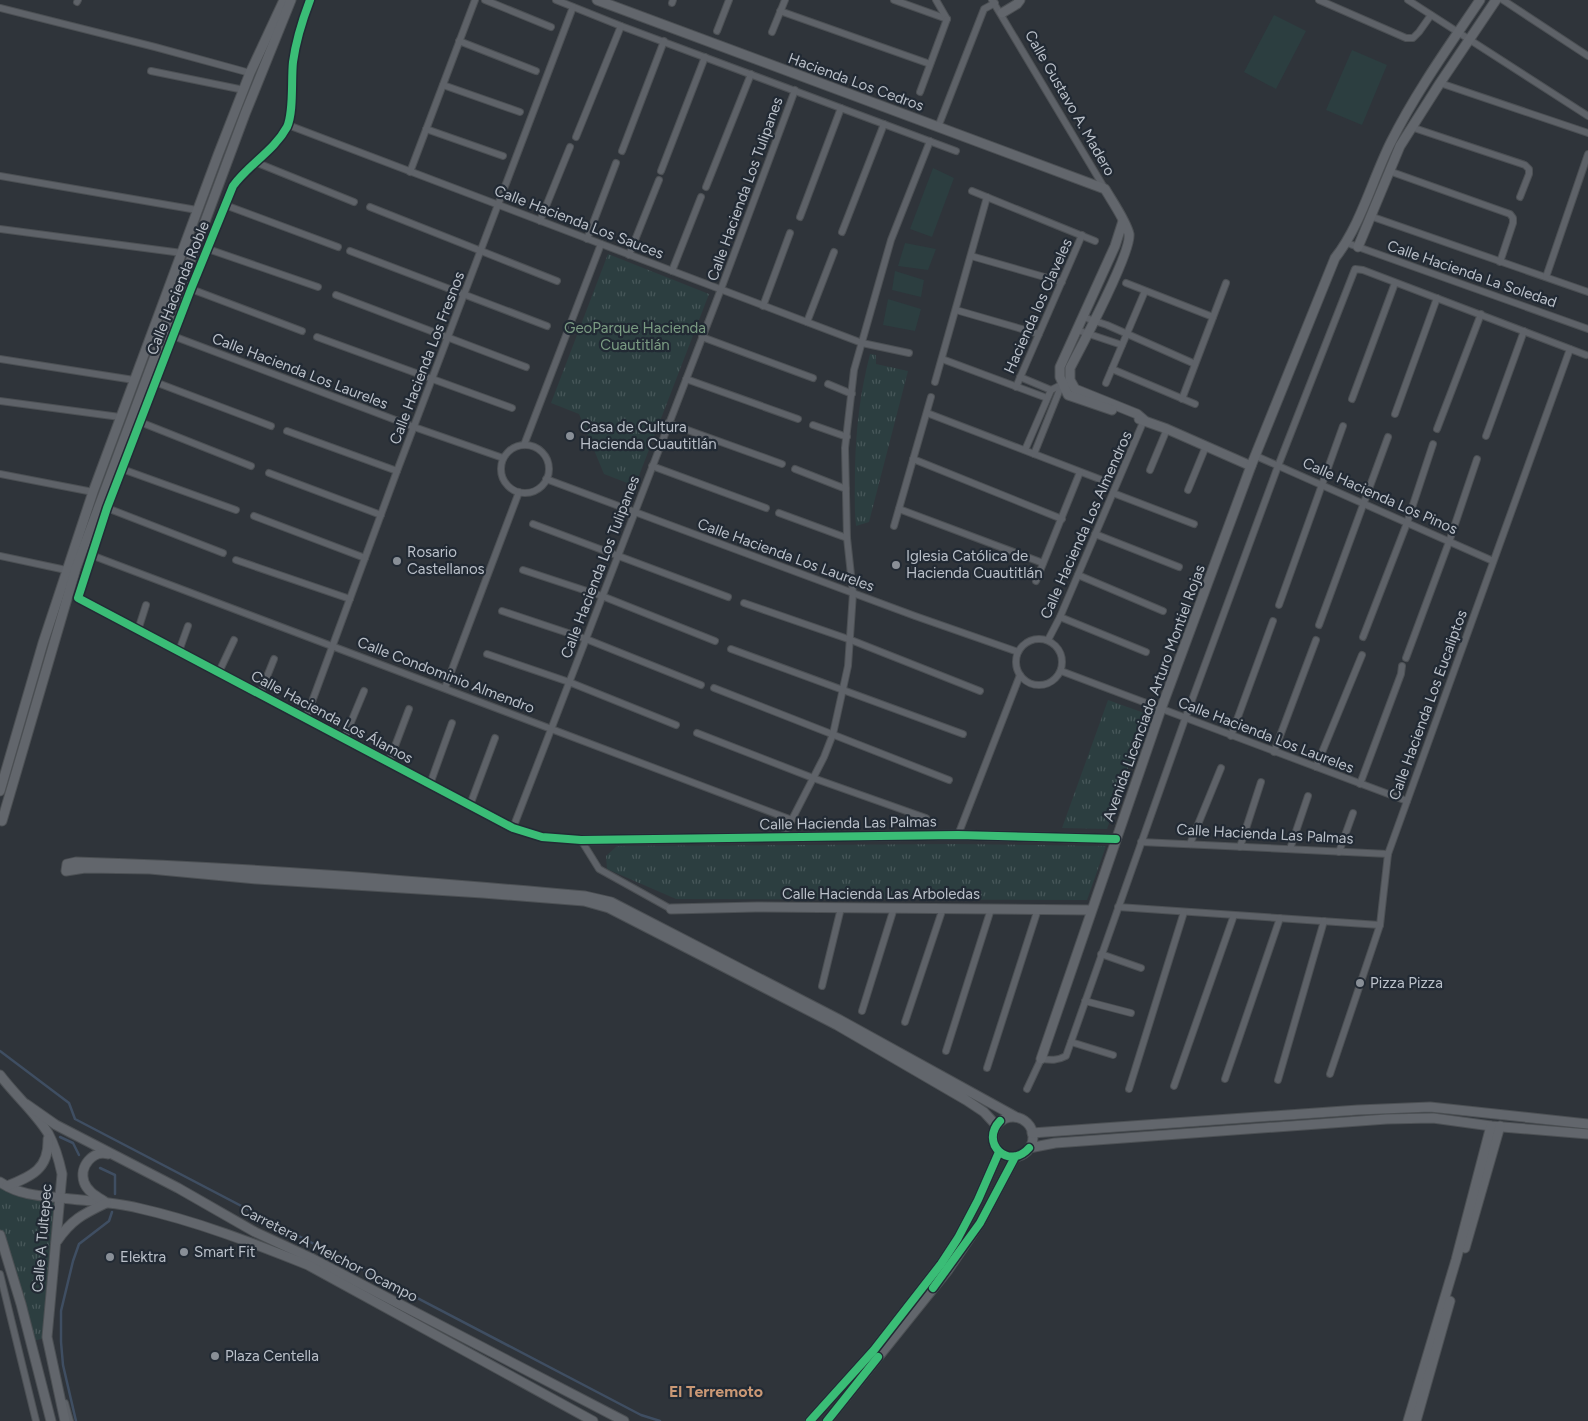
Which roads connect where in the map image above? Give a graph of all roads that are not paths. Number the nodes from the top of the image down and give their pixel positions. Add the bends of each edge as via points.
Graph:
1 (284, 0) edge
2 (291, 0) edge
3 (310, 0) edge
4 (475, 0) edge
5 (485, 0) edge
6 (556, 0) edge
7 (597, 0) edge
8 (729, 0) edge
9 (785, 0) edge
10 (894, 0) edge
11 (936, 0) edge
12 (1020, 0) edge
13 (1319, 0) edge
14 (1408, 0) edge
15 (1480, 0) edge
16 (1496, 0) edge
17 (1503, 0) edge
18 (994, 2) edge
19 (574, 7) junction
20 (0, 8) edge
21 (780, 11) junction
22 (1002, 13) junction
23 (1431, 15) junction
24 (947, 19) junction
25 (621, 26) junction
26 (551, 27) dead end
27 (717, 31) dead end
28 (772, 32) dead end
29 (1458, 33) junction
30 (1468, 39) junction
31 (460, 41) junction
32 (664, 41) junction
33 (1588, 56) edge
34 (705, 57) junction
35 (930, 64) junction
36 (151, 71) dead end
37 (536, 71) dead end
38 (250, 73) junction
39 (751, 74) junction
40 (1440, 83) junction
41 (443, 85) junction
42 (244, 90) junction
43 (795, 90) junction
44 (920, 92) dead end
45 (842, 108) junction
46 (520, 112) dead end
47 (1588, 116) edge
48 (884, 124) junction
49 (288, 125) junction
50 (938, 127) junction
51 (1411, 127) junction
52 (426, 129) junction
53 (1588, 133) edge
54 (576, 137) dead end
55 (930, 141) junction
56 (570, 147) dead end
57 (622, 151) dead end
58 (956, 151) dead end
59 (1588, 154) edge
60 (503, 156) dead end
61 (255, 162) junction
62 (616, 163) dead end
63 (661, 171) dead end
64 (1389, 171) junction
65 (410, 172) junction
66 (0, 176) edge
67 (659, 180) dead end
68 (706, 187) dead end
69 (1105, 190) junction
70 (972, 191) dead end
71 (701, 197) dead end
72 (987, 197) junction
73 (1520, 197) dead end
74 (354, 202) dead end
75 (225, 205) junction
76 (498, 205) junction
77 (370, 207) dead end
78 (197, 210) junction
79 (800, 216) dead end
80 (1370, 216) junction
81 (1123, 220) junction
82 (540, 221) junction
83 (0, 229) edge
84 (842, 232) dead end
85 (790, 233) dead end
86 (1082, 235) junction
87 (588, 239) junction
88 (1095, 240) dead end
89 (1347, 243) junction
90 (601, 244) junction
91 (338, 247) dead end
92 (1358, 247) junction
93 (208, 249) junction
94 (350, 251) dead end
95 (480, 252) junction
96 (834, 252) dead end
97 (182, 253) junction
98 (630, 255) junction
99 (970, 256) junction
100 (1500, 262) junction
101 (672, 271) junction
102 (1546, 277) junction
103 (557, 281) dead end
104 (1062, 282) junction
105 (1226, 282) dead end
106 (1395, 282) junction
107 (1126, 283) dead end
108 (318, 287) dead end
109 (191, 289) junction
110 (721, 289) junction
111 (1145, 291) junction
112 (1588, 292) edge
113 (336, 295) dead end
114 (464, 295) junction
115 (1437, 298) junction
116 (763, 306) junction
117 (956, 310) junction
118 (1480, 314) junction
119 (1083, 317) junction
120 (1213, 317) junction
121 (1094, 320) junction
122 (807, 322) junction
123 (547, 326) dead end
124 (1588, 329) edge
125 (1077, 330) junction
126 (302, 331) dead end
127 (1524, 331) junction
128 (1126, 333) junction
129 (1039, 334) junction
130 (1088, 334) junction
131 (173, 336) junction
132 (702, 336) junction
133 (317, 337) dead end
134 (448, 337) junction
135 (862, 343) junction
136 (1122, 345) junction
137 (1570, 349) junction
138 (909, 353) dead end
139 (1586, 355) dead end
140 (0, 359) edge
141 (942, 359) junction
142 (1195, 364) junction
143 (526, 367) dead end
144 (1112, 369) junction
145 (1020, 377) junction
146 (813, 378) dead end
147 (432, 379) junction
148 (686, 379) junction
149 (134, 380) junction
150 (155, 382) junction
151 (935, 382) dead end
152 (1066, 382) junction
153 (1106, 383) dead end
154 (828, 384) dead end
155 (1016, 387) junction
156 (1051, 390) junction
157 (852, 394) junction
158 (932, 397) dead end
159 (1047, 398) junction
160 (1352, 399) dead end
161 (1182, 400) junction
162 (0, 401) edge
163 (1195, 404) dead end
164 (512, 408) dead end
165 (927, 412) junction
166 (1395, 414) dead end
167 (120, 417) junction
168 (798, 419) dead end
169 (1144, 420) junction
170 (140, 422) junction
171 (668, 423) junction
172 (813, 425) dead end
173 (271, 426) dead end
174 (1343, 426) dead end
175 (414, 428) junction
176 (1168, 429) junction
177 (1437, 429) dead end
178 (287, 432) dead end
179 (1486, 436) dead end
180 (846, 437) junction
181 (1388, 437) dead end
182 (1433, 444) dead end
183 (524, 445) junction
184 (1206, 446) junction
185 (1025, 450) junction
186 (1034, 454) junction
187 (1256, 456) junction
188 (503, 458) junction
189 (913, 459) junction
190 (1477, 459) dead end
191 (782, 464) dead end
192 (251, 466) dead end
193 (652, 466) junction
194 (1251, 466) junction
195 (1278, 466) junction
196 (122, 469) junction
197 (795, 469) dead end
198 (1150, 470) dead end
199 (397, 471) junction
200 (1080, 472) junction
201 (269, 473) dead end
202 (0, 474) edge
203 (546, 479) junction
204 (1102, 480) dead end
205 (1322, 484) junction
206 (846, 489) junction
207 (1188, 490) dead end
208 (92, 492) junction
209 (519, 492) junction
210 (1113, 492) junction
211 (1364, 503) junction
212 (107, 508) junction
213 (766, 508) dead end
214 (899, 509) junction
215 (236, 510) dead end
216 (635, 512) junction
217 (779, 513) dead end
218 (381, 515) junction
219 (254, 516) dead end
220 (1062, 519) junction
221 (1407, 523) junction
222 (533, 524) dead end
223 (1194, 524) dead end
224 (894, 526) dead end
225 (1095, 534) junction
226 (847, 538) junction
227 (1449, 542) junction
228 (223, 554) dead end
229 (91, 555) junction
230 (0, 556) edge
231 (618, 556) junction
232 (365, 558) junction
233 (236, 560) dead end
234 (1493, 561) junction
235 (1043, 562) junction
236 (1179, 567) dead end
237 (66, 570) junction
238 (523, 570) dead end
239 (1078, 575) junction
240 (1036, 581) dead end
241 (853, 593) junction
242 (602, 596) junction
243 (728, 596) dead end
244 (78, 598) joint
245 (350, 599) junction
246 (744, 603) dead end
247 (146, 605) dead end
248 (1278, 605) dead end
249 (1163, 611) dead end
250 (502, 612) dead end
251 (1060, 618) junction
252 (1273, 621) dead end
253 (1319, 625) dead end
254 (188, 626) dead end
255 (138, 630) junction
256 (1363, 637) dead end
257 (586, 639) junction
258 (234, 640) dead end
259 (851, 640) junction
260 (1048, 640) junction
261 (1316, 640) dead end
262 (715, 641) dead end
263 (332, 645) junction
264 (731, 649) dead end
265 (179, 651) junction
266 (1018, 652) junction
267 (1146, 652) dead end
268 (487, 654) dead end
269 (1362, 655) dead end
270 (274, 658) dead end
271 (1406, 658) dead end
272 (1402, 666) dead end
273 (1061, 671) junction
274 (219, 672) junction
275 (1020, 675) junction
276 (569, 682) junction
277 (701, 685) dead end
278 (445, 688) junction
279 (714, 688) dead end
280 (843, 690) junction
281 (364, 691) dead end
282 (980, 691) dead end
283 (260, 694) junction
284 (409, 709) dead end
285 (1161, 709) junction
286 (306, 718) junction
287 (1185, 719) junction
288 (452, 723) dead end
289 (676, 725) dead end
290 (551, 728) junction
291 (697, 733) dead end
292 (833, 734) junction
293 (962, 734) dead end
294 (1231, 736) junction
295 (494, 738) dead end
296 (344, 739) junction
297 (1274, 752) junction
298 (389, 762) junction
299 (1316, 767) junction
300 (1221, 768) dead end
301 (813, 778) junction
302 (949, 780) dead end
303 (1261, 782) dead end
304 (430, 784) junction
305 (1360, 784) junction
306 (0, 791) edge
307 (1308, 796) dead end
308 (1407, 801) junction
309 (470, 806) junction
310 (1353, 813) dead end
311 (926, 818) dead end
312 (792, 820) junction
313 (2, 821) dead end
314 (513, 828) junction
315 (958, 835) junction
316 (783, 837) junction
317 (1116, 839) junction
318 (581, 840) junction
319 (1141, 842) junction
320 (1190, 844) junction
321 (1240, 847) junction
322 (1290, 849) junction
323 (1339, 852) junction
324 (1388, 854) junction
325 (1118, 907) junction
326 (841, 908) junction
327 (894, 908) junction
328 (943, 908) junction
329 (671, 909) joint
330 (991, 909) junction
331 (1038, 909) junction
332 (1091, 910) junction
333 (1184, 912) junction
334 (1234, 915) junction
335 (1280, 918) junction
336 (1324, 921) junction
337 (1380, 925) junction
338 (1101, 954) junction
339 (1141, 968) dead end
340 (822, 986) dead end
341 (1085, 1001) junction
342 (862, 1011) dead end
343 (1131, 1013) dead end
344 (905, 1022) dead end
345 (1071, 1042) junction
346 (946, 1051) dead end
347 (1113, 1055) dead end
348 (1040, 1059) junction
349 (987, 1068) dead end
350 (1330, 1074) dead end
351 (0, 1076) edge
352 (1225, 1079) dead end
353 (1278, 1080) dead end
354 (1174, 1086) dead end
355 (1129, 1089) dead end
356 (1027, 1090) dead end
357 (26, 1104) junction
358 (1016, 1116) junction
359 (1588, 1124) edge
360 (996, 1125) junction
361 (1496, 1126) junction
362 (48, 1133) junction
363 (1032, 1133) junction
364 (1588, 1134) edge
365 (1029, 1148) junction
366 (999, 1152) junction
367 (117, 1156) junction
368 (1015, 1157) junction
369 (3, 1184) edge
370 (60, 1198) junction
371 (106, 1203) junction
372 (0, 1236) edge
373 (55, 1244) junction
374 (0, 1274) edge
375 (55, 1380) junction
376 (36, 1421) edge
377 (51, 1421) edge
378 (65, 1421) edge
379 (70, 1421) edge
380 (593, 1421) edge
381 (624, 1421) edge
382 (810, 1421) edge
383 (827, 1421) edge
384 (1408, 1421) edge
385 (1416, 1421) edge

1 - 38 main road, Calle Hacienda Roble
2 - 313 main road, Calle Hacienda Roble via 242,122 76,568
3 - 49 street, Calle Hacienda Roble via 297,38
4 - 31 street
5 - 26 street
6 - 19 street
7 - 50 main road, Hacienda Los Cedros
8 - 27 street
9 - 21 street
10 - 24 street
11 - 24 street
12 - 22 main road
13 - 23 street via 1406,38 1413,38
14 - 23 street
15 - 29 main road, Avenida Licenciado Arturo Montiel Rojas
16 - 30 main road
17 - 33 street
18 - 22 street, Calle Gustavo A. Madero
18 - 50 street via 984,9
19 - 25 street
19 - 76 street, Calle Hacienda Los Fresnos
20 - 38 street
21 - 28 street
21 - 35 street
22 - 69 street, Calle Gustavo A. Madero
23 - 29 street
24 - 35 street
25 - 32 street
25 - 54 street
29 - 30 street
29 - 89 main road, Avenida Licenciado Arturo Montiel Rojas via 1391,142
30 - 40 main road
30 - 47 street
31 - 37 street
31 - 41 street
32 - 34 street
32 - 57 street
34 - 39 street
34 - 63 street
35 - 44 street
36 - 42 street
38 - 42 main road, Calle Hacienda Roble
39 - 43 street
39 - 68 street
40 - 51 main road
40 - 53 street
41 - 46 street
41 - 52 street
42 - 78 main road, Calle Hacienda Roble
43 - 45 street
43 - 110 street, Calle Hacienda Los Tulipanes
45 - 48 street
45 - 79 street
48 - 55 street
48 - 84 street
49 - 61 street, Calle Hacienda Roble via 274,146
49 - 65 street, Calle Hacienda Los Sauces
50 - 69 main road, Hacienda Los Cedros
51 - 64 main road
51 - 73 street via 1525,165 1529,174
52 - 60 street
52 - 65 street
55 - 58 street
55 - 135 street via 891,240
56 - 82 street
59 - 102 street
61 - 74 street
61 - 75 street, Calle Hacienda Roble via 233,186
62 - 87 street
64 - 80 main road
64 - 100 street via 1510,214 1513,223
65 - 76 street, Calle Hacienda Los Sauces
66 - 78 street
67 - 98 street
69 - 81 main road, Calle Gustavo A. Madero
70 - 72 street
71 - 101 street
72 - 86 street
72 - 99 street
75 - 91 street
75 - 93 street, Calle Hacienda Roble
76 - 82 street, Calle Hacienda Los Sauces
76 - 95 street, Calle Hacienda Los Fresnos
77 - 95 street
78 - 97 main road, Calle Hacienda Roble
80 - 92 main road
80 - 100 street
81 - 119 main road via 1115,246
81 - 121 main road via 1129,235 1128,242
82 - 87 street, Calle Hacienda Los Sauces
83 - 97 street
85 - 116 street
86 - 88 street
86 - 104 street, Hacienda los Claveles
87 - 90 street, Calle Hacienda Los Sauces
89 - 92 street, Calle Hacienda La Soledad
89 - 187 main road, Avenida Licenciado Arturo Montiel Rojas via 1335,258
90 - 98 street, Calle Hacienda Los Sauces
90 - 183 street
92 - 124 street, Calle Hacienda La Soledad
93 - 108 street
93 - 109 street, Calle Hacienda Roble
94 - 114 street
95 - 103 street
95 - 114 street, Calle Hacienda Los Fresnos
96 - 122 street
97 - 149 main road, Calle Hacienda Roble
98 - 101 street, Calle Hacienda Los Sauces
99 - 104 street
99 - 117 street
100 - 102 street
101 - 110 street, Calle Hacienda Los Sauces
102 - 112 street
104 - 129 street, Hacienda los Claveles
105 - 120 street
106 - 115 street
106 - 160 street
106 - 195 street via 1355,269
107 - 111 street
109 - 126 street
109 - 131 street, Calle Hacienda Roble
110 - 116 street, Calle Hacienda Los Sauces
110 - 132 street, Calle Hacienda Los Tulipanes
111 - 120 street
111 - 128 street
113 - 134 street
114 - 123 street
114 - 134 street, Calle Hacienda Los Fresnos
115 - 118 street
115 - 166 street
116 - 122 street, Calle Hacienda Los Sauces
117 - 129 street
117 - 141 street
118 - 127 street
118 - 177 street
119 - 121 street
119 - 125 main road
120 - 142 street
121 - 128 street
121 - 130 main road
122 - 135 street, Calle Hacienda Los Sauces
125 - 130 street
125 - 152 main road via 1060,366 1060,377
127 - 137 street
127 - 179 street
128 - 136 street
128 - 142 street
129 - 145 street, Hacienda los Claveles
130 - 136 street
130 - 152 main road
131 - 150 street, Calle Hacienda Roble
131 - 175 street, Calle Hacienda Los Laureles
132 - 146 street
132 - 148 street, Calle Hacienda Los Tulipanes
133 - 147 street
134 - 143 street
134 - 147 street, Calle Hacienda Los Fresnos
135 - 138 street, Calle Hacienda Los Sauces
135 - 157 street via 854,370
136 - 144 street
137 - 139 street
137 - 234 street, Calle Hacienda Los Eucaliptos
140 - 149 street
141 - 151 street
141 - 155 street
142 - 161 street
144 - 153 street
144 - 161 street
145 - 155 street, Hacienda los Claveles
145 - 156 street
147 - 164 street
147 - 175 street, Calle Hacienda Los Fresnos
148 - 168 street
148 - 171 street, Calle Hacienda Los Tulipanes
149 - 167 main road, Calle Hacienda Roble
150 - 170 street, Calle Hacienda Roble
150 - 173 street
152 - 156 street
152 - 169 main road
152 - 186 street
154 - 157 street
155 - 159 street
156 - 159 street
157 - 180 street
158 - 165 street
159 - 185 street
161 - 163 street
162 - 167 street
165 - 185 street
165 - 189 street
167 - 208 main road, Calle Hacienda Roble
169 - 176 main road
169 - 210 street, Calle Hacienda Los Almendros
170 - 192 street
170 - 196 street, Calle Hacienda Roble
171 - 191 street
171 - 193 street, Calle Hacienda Los Tulipanes
172 - 180 street
174 - 205 street
175 - 188 street, Calle Hacienda Los Laureles
175 - 199 street, Calle Hacienda Los Fresnos
176 - 184 main road
176 - 198 street
178 - 199 street
180 - 206 street
181 - 211 street
182 - 221 street
183 - 188 street via 512,448
183 - 203 street via 534,446 542,452 547,460
184 - 194 main road
184 - 207 street
185 - 186 street
186 - 200 street
187 - 194 main road, Avenida Licenciado Arturo Montiel Rojas
187 - 195 street, Calle Hacienda Los Pinos
188 - 209 street via 501,466 505,482
189 - 214 street
189 - 220 street
190 - 227 street
193 - 213 street
193 - 216 street, Calle Hacienda Los Tulipanes
194 - 285 main road, Avenida Licenciado Arturo Montiel Rojas
195 - 205 street, Calle Hacienda Los Pinos
195 - 287 street
196 - 212 street, Calle Hacienda Roble
196 - 215 street
197 - 206 street
199 - 218 street, Calle Hacienda Los Fresnos
200 - 204 street
200 - 220 street
201 - 218 street
202 - 208 street
203 - 209 street via 530,492
203 - 216 street, Calle Hacienda Los Laureles
205 - 211 street, Calle Hacienda Los Pinos
205 - 248 street
206 - 226 street
208 - 237 main road, Calle Hacienda Roble
209 - 278 street
210 - 223 street
210 - 225 street, Calle Hacienda Los Almendros
211 - 221 street, Calle Hacienda Los Pinos
211 - 253 street
212 - 228 street
212 - 229 street, Calle Hacienda Roble
214 - 224 street
214 - 235 street
216 - 231 street, Calle Hacienda Los Tulipanes
216 - 241 street, Calle Hacienda Los Laureles
217 - 226 street
218 - 232 street, Calle Hacienda Los Fresnos
219 - 232 street
220 - 235 street
221 - 227 street, Calle Hacienda Los Pinos
221 - 256 street
222 - 231 street
225 - 236 street
225 - 239 street, Calle Hacienda Los Almendros
226 - 241 street
227 - 234 street, Calle Hacienda Los Pinos
227 - 271 street
229 - 244 street, Calle Hacienda Roble
229 - 263 street, Calle Condominio Almendro
230 - 237 street
231 - 242 street, Calle Hacienda Los Tulipanes
231 - 243 street
232 - 245 street, Calle Hacienda Los Fresnos
233 - 245 street
234 - 308 street, Calle Hacienda Los Eucaliptos
235 - 240 street
237 - 306 main road, Calle Hacienda Roble
238 - 242 street
239 - 249 street
239 - 251 street, Calle Hacienda Los Almendros
241 - 259 street
241 - 266 street, Calle Hacienda Los Laureles
242 - 257 street, Calle Hacienda Los Tulipanes
242 - 262 street
244 - 255 street, Calle Hacienda Los Álamos
245 - 263 street, Calle Hacienda Los Fresnos
246 - 259 street
247 - 255 street
250 - 257 street
251 - 260 street, Calle Hacienda Los Almendros
251 - 267 street
252 - 294 street
254 - 265 street
255 - 265 street, Calle Hacienda Los Álamos
257 - 276 street, Calle Hacienda Los Tulipanes
257 - 277 street
258 - 274 street
259 - 280 street
259 - 282 street
260 - 266 street via 1034,639
260 - 273 street via 1061,653
261 - 297 street
263 - 278 street, Calle Condominio Almendro
263 - 286 street, Calle Hacienda Los Fresnos
264 - 280 street
265 - 274 street, Calle Hacienda Los Álamos
266 - 275 street via 1016,664
268 - 276 street
269 - 299 street
270 - 283 street
272 - 305 street
273 - 275 street via 1052,682 1038,685
273 - 285 street, Calle Hacienda Los Laureles
274 - 283 street, Calle Hacienda Los Álamos
275 - 315 street
276 - 289 street
276 - 290 street, Calle Hacienda Los Tulipanes
278 - 290 street, Calle Condominio Almendro
279 - 292 street
280 - 292 street
280 - 293 street
281 - 296 street
283 - 286 street, Calle Hacienda Los Álamos
284 - 298 street
285 - 287 street, Calle Hacienda Los Laureles
285 - 317 main road, Avenida Licenciado Arturo Montiel Rojas
286 - 296 street, Calle Hacienda Los Álamos
287 - 294 street, Calle Hacienda Los Laureles
287 - 319 street
288 - 304 street
290 - 312 street, Calle Condominio Almendro
290 - 314 street, Calle Hacienda Los Tulipanes
291 - 301 street
292 - 301 street
292 - 302 street
294 - 297 street, Calle Hacienda Los Laureles
295 - 309 street
296 - 298 street, Calle Hacienda Los Álamos
297 - 299 street, Calle Hacienda Los Laureles
298 - 304 street, Calle Hacienda Los Álamos
299 - 305 street, Calle Hacienda Los Laureles
300 - 320 street
301 - 311 street
301 - 312 street
303 - 321 street
304 - 309 street, Calle Hacienda Los Álamos
305 - 308 street, Calle Hacienda Los Laureles
307 - 322 street
308 - 324 street, Calle Hacienda Los Eucaliptos
309 - 314 street, Calle Hacienda Los Álamos
310 - 323 street
312 - 316 street
314 - 318 street, Calle Hacienda Los Álamos via 542,837
315 - 316 main road, Calle Hacienda Las Palmas
315 - 317 main road, Calle Hacienda Las Palmas
316 - 318 main road, Calle Hacienda Las Palmas
317 - 332 main road, Avenida Licenciado Arturo Montiel Rojas
318 - 329 street via 600,869
319 - 320 street, Calle Hacienda Las Palmas
319 - 325 street
320 - 321 street, Calle Hacienda Las Palmas
321 - 322 street, Calle Hacienda Las Palmas
322 - 323 street, Calle Hacienda Las Palmas
323 - 324 street, Calle Hacienda Las Palmas
324 - 337 street, Calle Hacienda Los Eucaliptos
325 - 333 street
325 - 338 street
326 - 327 main road, Calle Hacienda Las Arboledas
326 - 329 main road, Calle Hacienda Las Arboledas
326 - 340 street
327 - 328 main road, Calle Hacienda Las Arboledas
327 - 342 street
328 - 330 main road, Calle Hacienda Las Arboledas
328 - 344 street
330 - 331 main road, Calle Hacienda Las Arboledas
330 - 346 street
331 - 332 main road, Calle Hacienda Las Arboledas
331 - 349 street
332 - 348 main road, Avenida Licenciado Arturo Montiel Rojas
333 - 334 street
333 - 355 street
334 - 335 street
334 - 354 street
335 - 336 street
335 - 352 street
336 - 337 street
336 - 353 street
337 - 350 street, Calle Hacienda Los Eucaliptos
338 - 339 street
338 - 341 street
341 - 343 street
341 - 345 street
345 - 347 street
345 - 348 street via 1066,1056 1059,1060
348 - 356 street
351 - 357 main road, Calle A Tultepec
357 - 362 main road, Calle A Tultepec
357 - 367 main road, Carretera A Melchor Ocampo via 56,1125
358 - 360 main road via 1005,1118
358 - 360 main road via 840,1020 611,902 585,896 324,874 150,864 67,864 66,870 150,869 584,901 609,908 837,1024 966,1100
358 - 363 main road via 1026,1122
359 - 363 main road via 1430,1108
360 - 366 main road via 992,1136
361 - 364 main road
361 - 365 main road via 1433,1118 1387,1118 1055,1143
361 - 384 main road
361 - 385 main road
362 - 369 main road via 48,1153 42,1165 30,1176
362 - 370 main road, Calle A Tultepec via 62,1174
363 - 365 main road
365 - 368 main road
366 - 368 main road
366 - 382 main road via 978,1200 941,1264 874,1350
367 - 371 main road via 102,1152 93,1155 84,1168 83,1181 88,1190
367 - 381 main road, Carretera A Melchor Ocampo via 255,1232
368 - 383 main road via 990,1207 948,1270
369 - 370 main road, Carretera A Melchor Ocampo via 32,1196
370 - 371 main road, Carretera A Melchor Ocampo
370 - 373 main road, Calle A Tultepec
371 - 373 main road via 66,1226
371 - 380 main road, Carretera A Melchor Ocampo via 136,1207 188,1221 308,1266
372 - 377 main road, Calle A Tultepec
373 - 375 main road, Calle A Tultepec via 47,1337
374 - 376 street
375 - 378 main road, Calle A Tultepec
375 - 379 street

